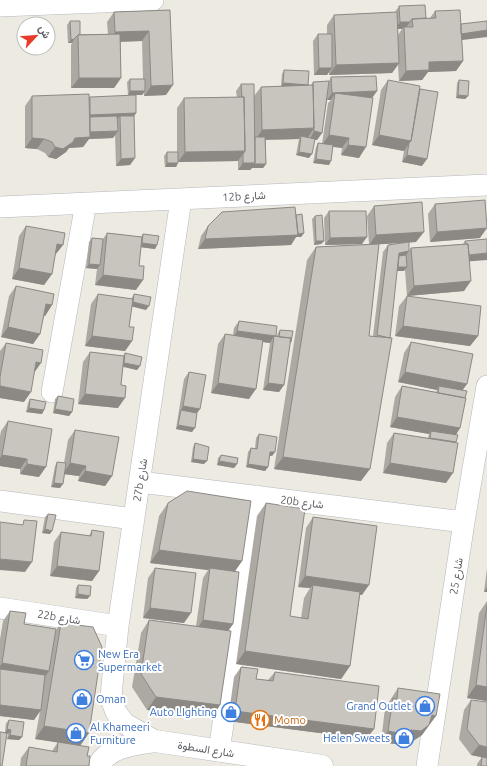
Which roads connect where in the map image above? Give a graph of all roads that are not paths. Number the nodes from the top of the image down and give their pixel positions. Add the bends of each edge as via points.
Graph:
1 (152, 0) edge
2 (0, 6) edge
3 (487, 185) edge
4 (181, 199) junction
5 (86, 203) junction
6 (0, 207) edge
7 (487, 386) edge
8 (52, 392) dead end
9 (140, 482) junction
10 (257, 496) junction
11 (0, 501) edge
12 (133, 519) junction
13 (464, 522) junction
14 (0, 608) edge
15 (118, 626) junction
16 (155, 741) junction
17 (219, 751) junction
18 (98, 766) edge
19 (322, 766) edge
20 (427, 766) edge

1 - 2 street
3 - 4 street, 12b شارع
4 - 5 street, 12b شارع
4 - 9 street, 27b شارع
5 - 6 street, 12b شارع
5 - 8 street
7 - 13 street, شارع 25
9 - 10 street, 20b شارع
9 - 12 street, 27b شارع
10 - 13 street, 20b شارع
10 - 17 street
11 - 12 street
12 - 15 street, 27b شارع
13 - 20 street, شارع 25
14 - 15 street, 22b شارع
15 - 16 street, 27b شارع via 111,699 124,723
16 - 17 main road, شارع السطوة
16 - 18 main road, شارع السطوة via 129,744 113,751
17 - 19 main road, شارع السطوة

